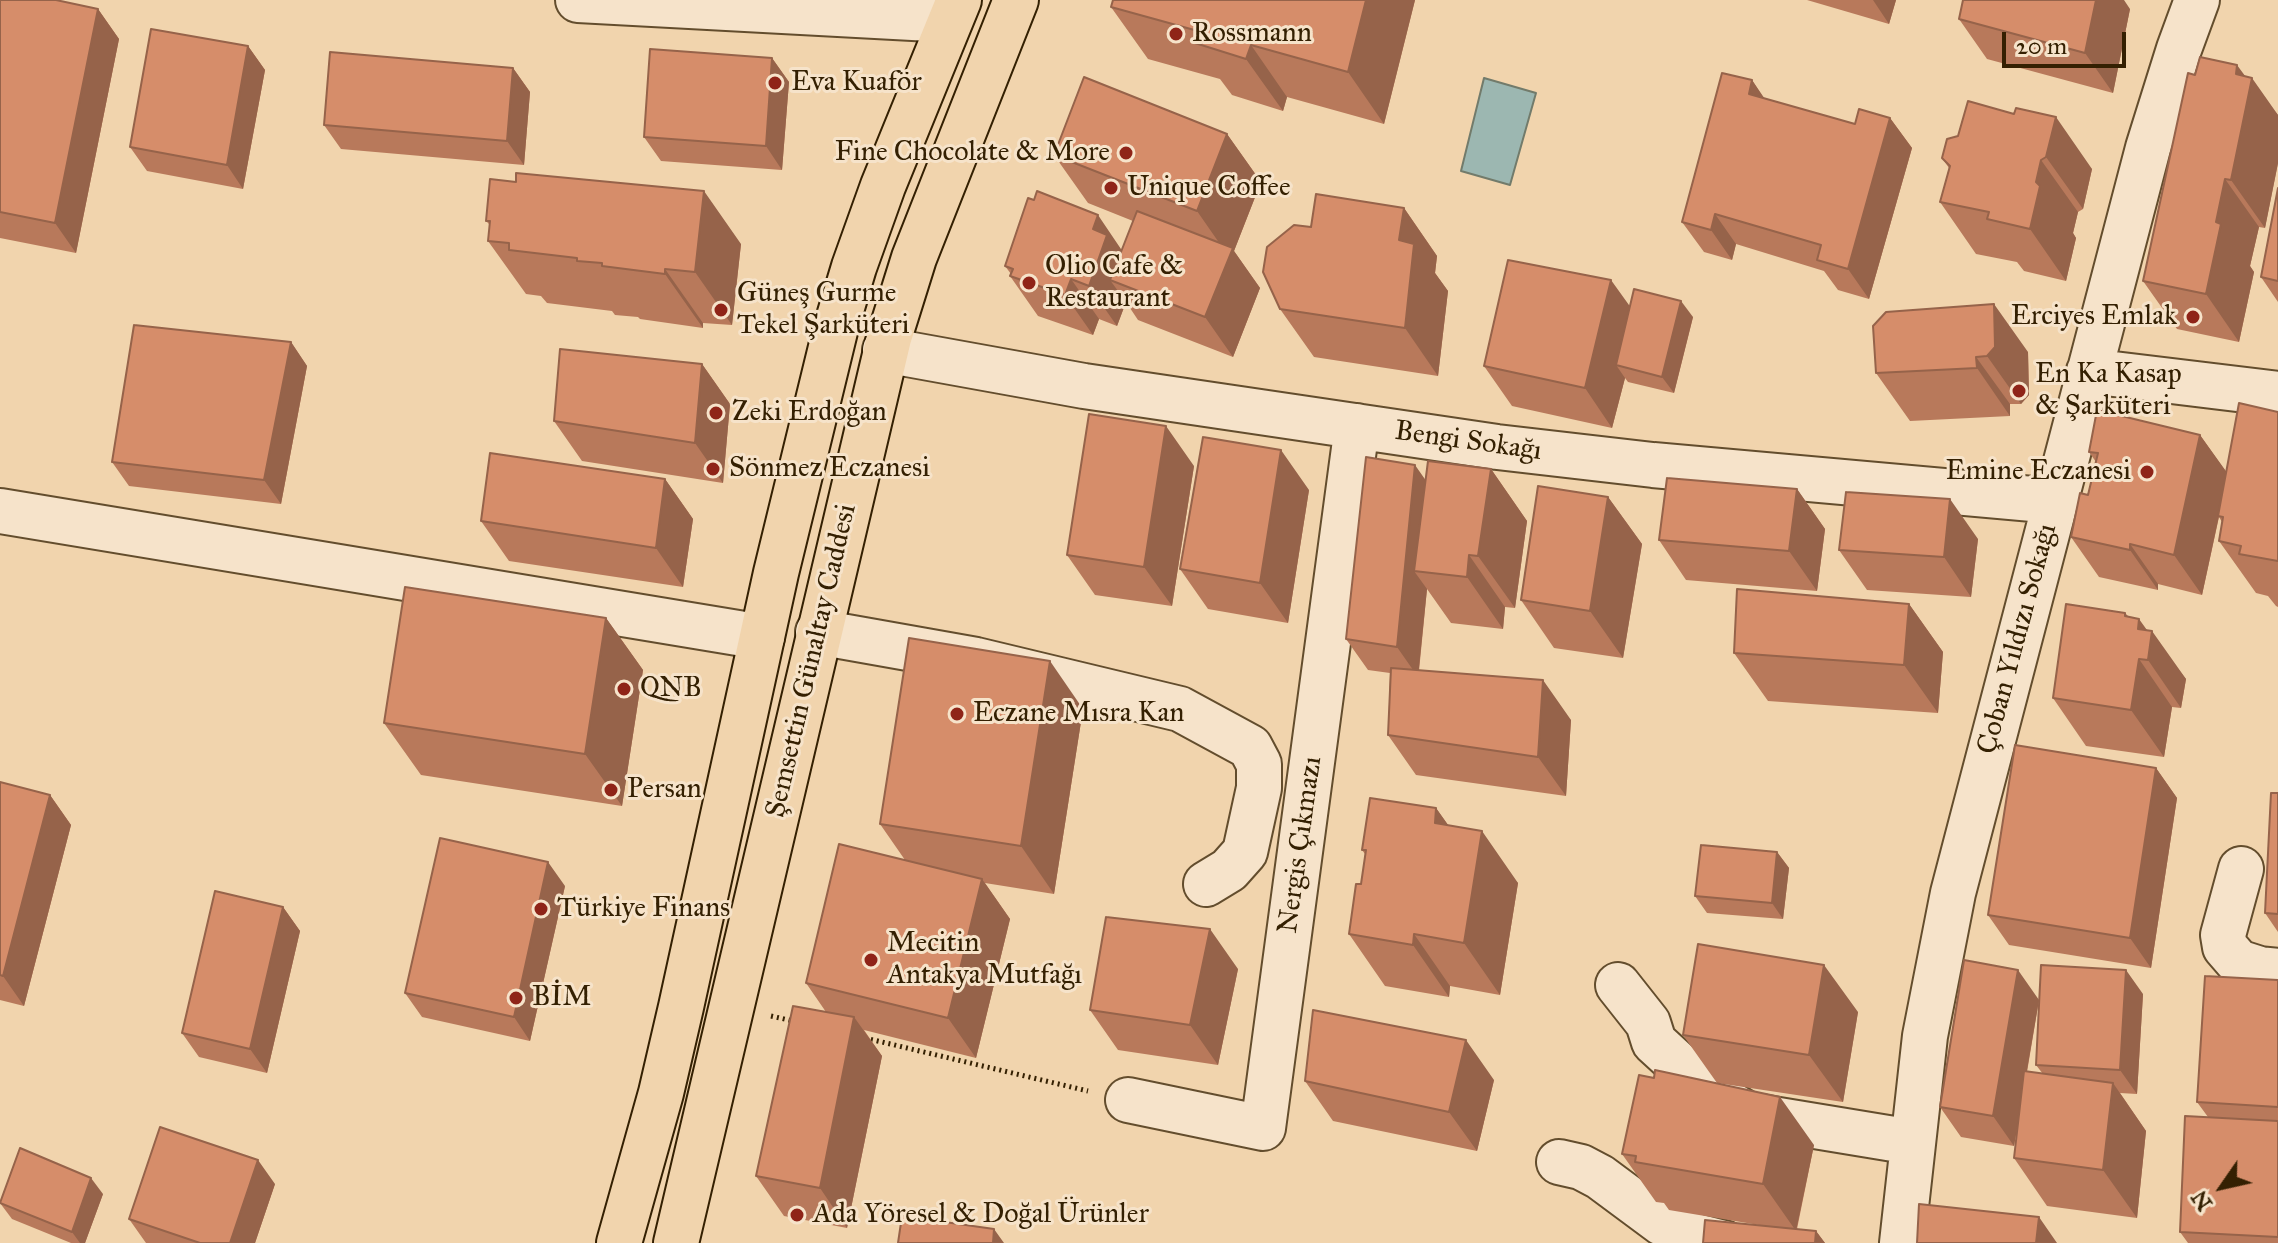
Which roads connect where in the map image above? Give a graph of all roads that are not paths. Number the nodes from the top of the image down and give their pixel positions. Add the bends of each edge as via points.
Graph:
1 (578, 0) edge
2 (1016, 0) edge
3 (2197, 0) edge
4 (954, 10) edge
5 (885, 350) junction
6 (2089, 371) junction
7 (2278, 394) edge
8 (1357, 426) junction
9 (2055, 501) junction
10 (0, 511) edge
11 (818, 632) junction
12 (762, 637) junction
13 (2241, 869) dead end
14 (1206, 884) dead end
15 (2278, 971) edge
16 (1618, 985) dead end
17 (1128, 1100) road end
18 (1912, 1142) junction
19 (1559, 1162) dead end
20 (619, 1243) edge
21 (676, 1243) edge
22 (1724, 1243) edge
23 (1902, 1243) edge

1 - 4 street
2 - 5 main road, Şemsettin Günaltay Caddesi via 909,272
3 - 6 street, Çoban Yıldızı Sokağı via 2154,127
4 - 12 main road, Şemsettin Günaltay Caddesi via 844,298
5 - 8 street, Bengi Sokağı
5 - 11 main road, Şemsettin Günaltay Caddesi
6 - 7 street
6 - 9 street, Çoban Yıldızı Sokağı
8 - 9 street, Bengi Sokağı via 1618,462
8 - 17 street, Nergis Çıkmazı via 1263,1128
9 - 18 street, Çoban Yıldızı Sokağı via 1948,917
10 - 12 street
11 - 14 street via 976,660 1180,709 1250,747 1259,764 1259,788 1245,852
11 - 21 main road, Şemsettin Günaltay Caddesi
12 - 20 main road, Şemsettin Günaltay Caddesi via 661,1093
13 - 15 street via 2223,935 2225,947 2238,962
16 - 18 street via 1648,1023 1654,1042 1748,1115
18 - 23 street, Çoban Yıldızı Sokağı
19 - 22 street via 1600,1177 1662,1223

